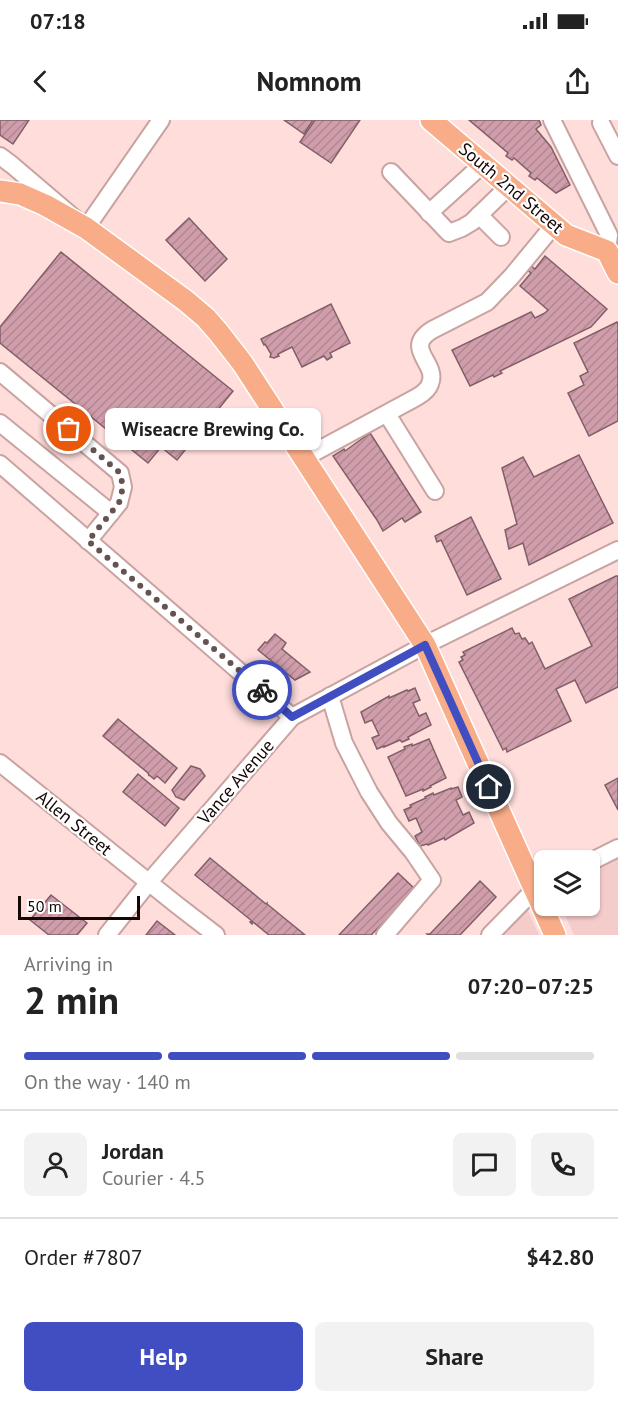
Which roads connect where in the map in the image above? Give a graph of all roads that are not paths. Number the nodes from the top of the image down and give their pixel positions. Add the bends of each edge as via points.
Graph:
1 (161, 120) edge
2 (431, 120) edge
3 (552, 120) edge
4 (601, 123) dead end
5 (0, 156) edge
6 (618, 156) edge
7 (483, 164) junction
8 (391, 172) dead end
9 (509, 186) junction
10 (0, 191) edge
11 (429, 213) junction
12 (479, 215) junction
13 (554, 225) junction
14 (86, 228) junction
15 (501, 237) dead end
16 (613, 248) edge
17 (618, 273) edge
18 (0, 372) edge
19 (387, 414) junction
20 (0, 423) edge
21 (304, 458) junction
22 (0, 465) edge
23 (435, 491) dead end
24 (111, 513) junction
25 (88, 541) junction
26 (618, 550) edge
27 (425, 645) junction
28 (330, 696) junction
29 (292, 717) junction
30 (0, 763) edge
31 (618, 848) edge
32 (600, 857) edge
33 (534, 873) edge
34 (149, 882) junction
35 (534, 892) edge
36 (549, 916) edge
37 (107, 935) edge
38 (216, 935) edge
39 (385, 935) edge
40 (490, 935) edge
41 (555, 935) edge

1 - 14 street
2 - 7 main road, South 2nd Street
3 - 16 street
4 - 6 street
5 - 14 street
7 - 9 main road, South 2nd Street
7 - 11 street
8 - 11 street
9 - 12 street
9 - 13 main road, South 2nd Street
10 - 14 main road via 45,204
11 - 12 street via 449,233
12 - 15 street
13 - 16 main road, South 2nd Street via 567,235
13 - 19 street via 487,302 425,334 419,347 432,376 430,385
14 - 21 main road via 206,318 243,364
16 - 17 main road
18 - 24 street via 120,473 123,487 119,503
19 - 21 street
19 - 23 street
20 - 24 street
21 - 27 main road
22 - 25 street
24 - 25 street
25 - 29 street
26 - 27 street, Vance Avenue
27 - 28 street, Vance Avenue
27 - 33 main road
28 - 29 street, Vance Avenue
28 - 39 street via 344,743 369,792 432,880
29 - 34 street, Vance Avenue
30 - 34 street, Allen Street
31 - 32 street
34 - 37 street, Vance Avenue
34 - 38 street, Allen Street
35 - 40 street
36 - 41 main road

